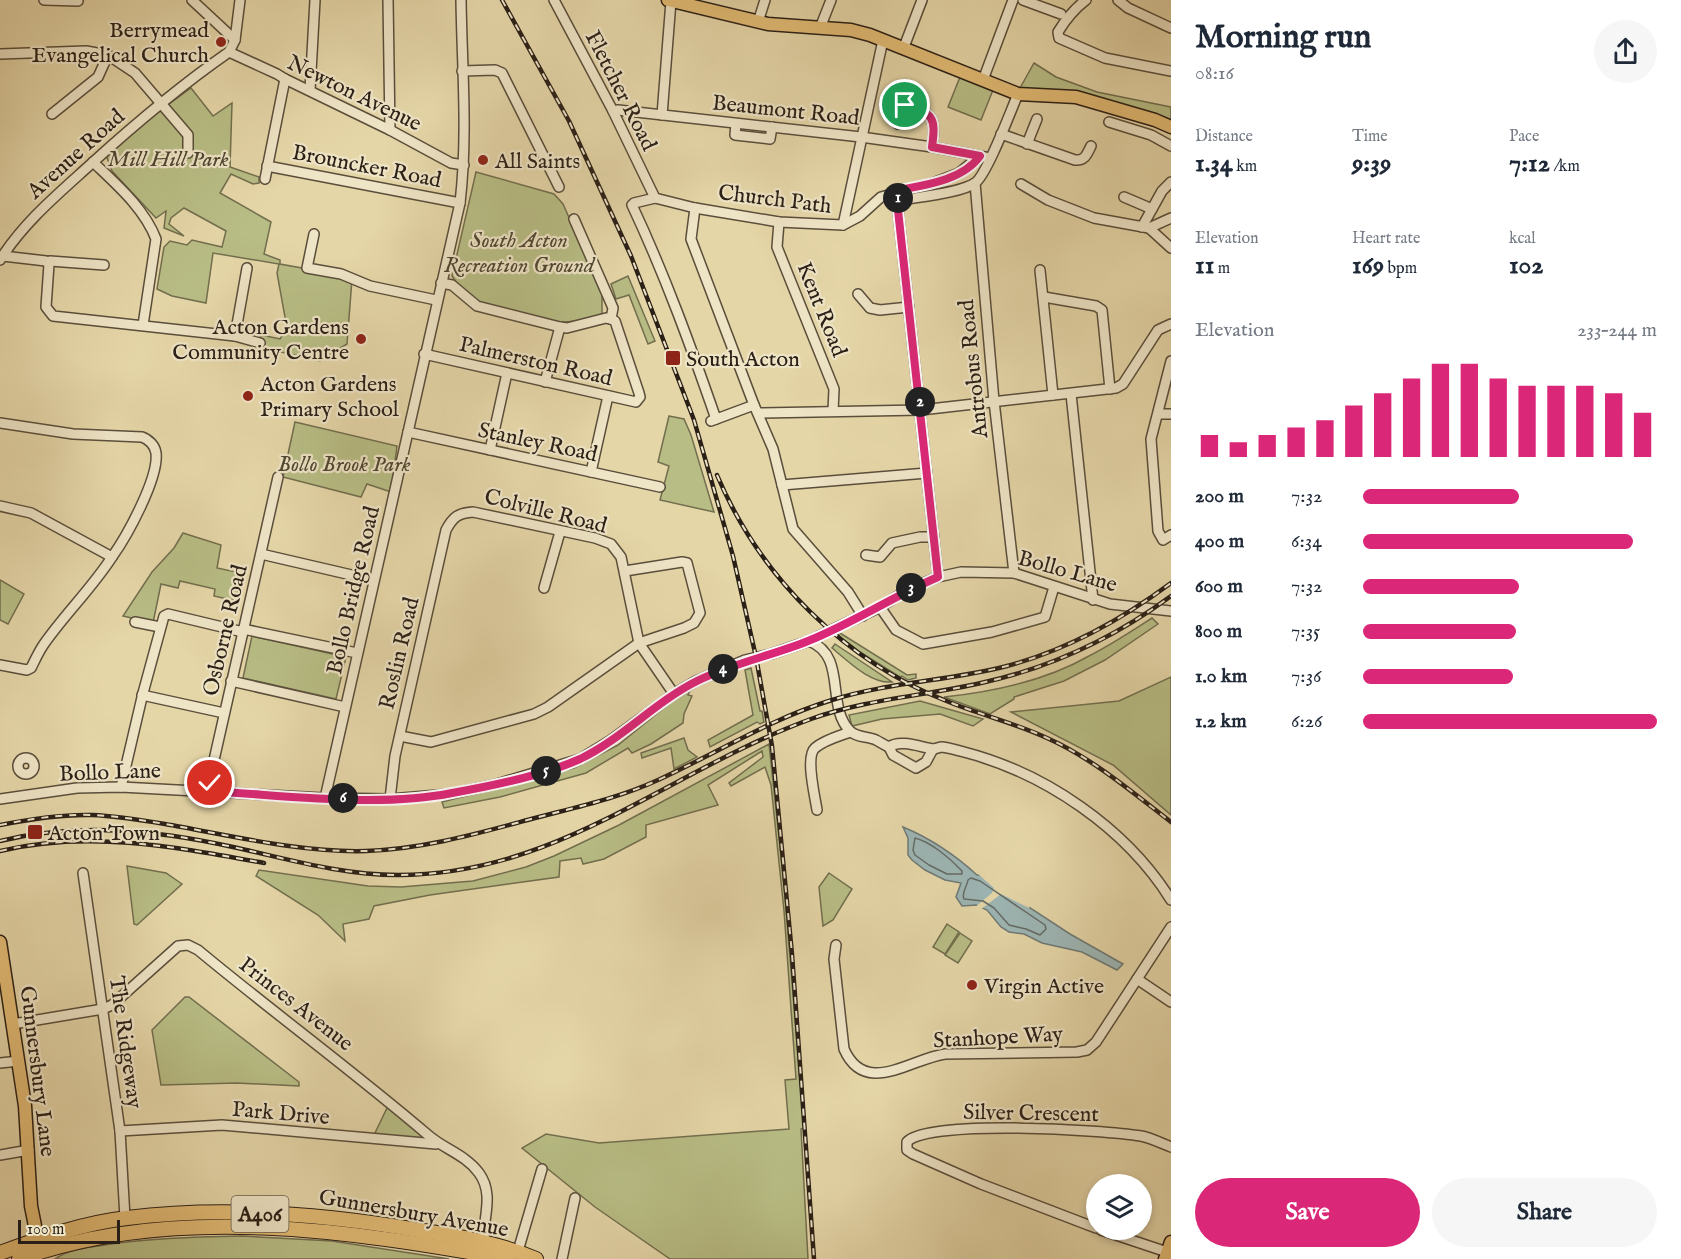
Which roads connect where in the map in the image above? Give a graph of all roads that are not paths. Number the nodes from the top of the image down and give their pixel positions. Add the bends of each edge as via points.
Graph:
1 (44, 0) edge
2 (192, 0) edge
3 (240, 0) edge
4 (315, 0) edge
5 (387, 0) edge
6 (461, 0) edge
7 (554, 0) edge
8 (669, 0) edge
9 (765, 0) edge
10 (831, 0) edge
11 (922, 0) edge
12 (1013, 0) edge
13 (1023, 0) edge
14 (1086, 0) edge
15 (1118, 0) edge
16 (78, 1) edge
17 (1061, 14) dead end
18 (758, 22) junction
19 (820, 28) junction
20 (1171, 28) edge
21 (235, 40) junction
22 (883, 40) junction
23 (904, 47) junction
24 (229, 52) junction
25 (0, 54) edge
26 (108, 55) junction
27 (462, 71) junction
28 (1171, 71) edge
29 (285, 79) junction
30 (983, 80) junction
31 (310, 90) junction
32 (1018, 94) junction
33 (161, 104) junction
34 (613, 111) junction
35 (52, 114) dead end
36 (662, 115) junction
37 (1037, 119) dead end
38 (1109, 122) dead end
39 (898, 124) dead end
40 (1171, 127) edge
41 (390, 130) junction
42 (1001, 135) junction
43 (861, 137) junction
44 (1027, 144) junction
45 (1092, 146) dead end
46 (1171, 146) edge
47 (932, 147) junction
48 (188, 153) dead end
49 (980, 156) junction
50 (93, 162) junction
51 (989, 162) junction
52 (464, 165) junction
53 (267, 166) junction
54 (948, 177) junction
55 (265, 179) dead end
56 (1171, 182) edge
57 (975, 183) junction
58 (1021, 183) dead end
59 (559, 187) dead end
60 (899, 190) junction
61 (953, 190) junction
62 (1124, 197) dead end
63 (655, 198) junction
64 (897, 201) junction
65 (460, 203) junction
66 (695, 208) junction
67 (1152, 209) junction
68 (1171, 218) edge
69 (574, 219) dead end
70 (779, 222) junction
71 (843, 225) junction
72 (1145, 227) junction
73 (314, 234) dead end
74 (1171, 248) edge
75 (1, 258) edge
76 (47, 262) junction
77 (104, 265) dead end
78 (247, 268) dead end
79 (1040, 270) dead end
80 (441, 283) junction
81 (858, 294) dead end
82 (1044, 297) junction
83 (436, 300) junction
84 (909, 307) junction
85 (611, 319) junction
86 (1171, 324) edge
87 (143, 325) junction
88 (560, 327) junction
89 (235, 336) junction
90 (260, 343) dead end
91 (424, 354) junction
92 (1171, 361) edge
93 (507, 373) junction
94 (545, 382) junction
95 (1110, 389) junction
96 (1071, 394) junction
97 (1053, 395) junction
98 (608, 396) junction
99 (994, 401) junction
100 (756, 409) junction
101 (921, 410) junction
102 (833, 411) junction
103 (1158, 414) junction
104 (1171, 414) edge
105 (0, 423) edge
106 (408, 432) junction
107 (490, 450) junction
108 (591, 472) junction
109 (927, 473) junction
110 (278, 477) dead end
111 (782, 485) junction
112 (660, 488) dead end
113 (0, 506) edge
114 (453, 518) joint
115 (560, 532) junction
116 (934, 537) junction
117 (1169, 537) edge
118 (261, 554) junction
119 (866, 555) dead end
120 (112, 557) junction
121 (625, 571) junction
122 (1014, 573) junction
123 (938, 577) junction
124 (373, 580) junction
125 (1054, 587) junction
126 (544, 588) dead end
127 (1093, 600) junction
128 (880, 607) junction
129 (1171, 611) edge
130 (863, 616) junction
131 (135, 621) dead end
132 (160, 627) junction
133 (243, 630) junction
134 (809, 641) junction
135 (639, 643) junction
136 (357, 653) junction
137 (0, 665) edge
138 (231, 681) junction
139 (674, 694) junction
140 (142, 695) junction
141 (345, 707) junction
142 (224, 713) junction
143 (850, 732) junction
144 (400, 736) junction
145 (889, 747) junction
146 (933, 749) junction
147 (121, 787) junction
148 (207, 791) junction
149 (325, 798) junction
150 (0, 799) edge
151 (390, 799) junction
152 (817, 810) dead end
153 (83, 873) dead end
154 (1171, 900) edge
155 (1171, 927) edge
156 (0, 942) edge
157 (836, 945) dead end
158 (1137, 979) junction
159 (1171, 1002) edge
160 (103, 1009) junction
161 (13, 1024) junction
162 (19, 1060) junction
163 (0, 1064) edge
164 (120, 1131) junction
165 (439, 1144) junction
166 (1171, 1147) edge
167 (29, 1150) junction
168 (0, 1155) edge
169 (542, 1169) dead end
170 (575, 1198) dead end
171 (125, 1218) junction
172 (1086, 1224) edge
173 (1132, 1240) edge
174 (483, 1244) junction
175 (1168, 1251) edge
176 (0, 1253) edge
177 (30, 1253) edge
178 (513, 1255) edge
179 (536, 1259) edge
180 (562, 1259) edge

1 - 16 street
2 - 21 street
3 - 21 street, Avenue Road
4 - 31 street
5 - 41 street
6 - 27 street, Bollo Bridge Road
7 - 34 street, Fletcher Road
8 - 18 main road
8 - 36 street
9 - 18 street
10 - 19 street
11 - 23 street
12 - 30 street
13 - 17 street
14 - 28 street via 1068,17 1058,32 1059,38 1105,58
15 - 20 street
18 - 19 main road
19 - 22 main road via 850,30
21 - 24 street, Avenue Road
22 - 23 main road
22 - 43 street
23 - 30 main road
24 - 29 street, Newton Avenue
24 - 33 street, Avenue Road
25 - 26 street via 86,51
26 - 33 street via 130,68
26 - 35 street via 98,77
27 - 52 street, Bollo Bridge Road
27 - 59 street via 502,72
29 - 31 street, Newton Avenue
29 - 53 street, Brouncker Road
30 - 32 main road
31 - 41 street, Newton Avenue
32 - 40 main road via 1076,98
32 - 42 street
33 - 48 street via 188,135
33 - 50 street, Avenue Road
34 - 36 street, Beaumont Road
34 - 63 street, Fletcher Road
36 - 43 street, Beaumont Road
37 - 44 street
38 - 46 street via 1151,135
39 - 47 street via 905,105 930,115 935,125
41 - 52 street, Newton Avenue via 451,163
42 - 44 street
42 - 51 street
43 - 47 street, Beaumont Road
43 - 71 street
44 - 45 street via 1075,160 1085,158
47 - 49 street, Beaumont Road
49 - 51 street, Beaumont Road
49 - 54 street, Church Path
50 - 75 street, Avenue Road via 32,218
50 - 87 street via 141,212 156,239
51 - 57 street
52 - 65 street, Bollo Bridge Road
53 - 55 street, Brouncker Road
53 - 65 street, Brouncker Road
54 - 60 street, Church Path
54 - 61 street
56 - 67 street
57 - 61 street
57 - 99 street, Antrobus Road
58 - 72 street via 1048,200 1094,218
60 - 64 street
60 - 71 street, Church Path via 881,196 860,216
61 - 64 street
62 - 67 street
63 - 66 street, Church Path
63 - 100 street via 632,205 682,323 713,421
64 - 84 street
65 - 80 street, Bollo Bridge Road
66 - 70 street, Church Path
66 - 100 street via 691,239
67 - 72 street
68 - 72 street
69 - 85 street via 613,308
70 - 71 street, Church Path
70 - 102 street, Kent Road via 777,247 834,389
72 - 74 street
73 - 83 street via 307,268
75 - 76 street
76 - 77 street
76 - 87 street via 46,307 53,316
78 - 89 street
79 - 82 street
80 - 83 street, Bollo Bridge Road
80 - 88 street via 452,285 477,306
81 - 84 street via 870,308
82 - 95 street via 1102,310
82 - 97 street
83 - 91 street, Bollo Bridge Road
84 - 101 street
85 - 88 street
85 - 98 street, Palmerston Road via 615,321 639,400
86 - 95 street via 1158,330 1123,384
87 - 89 street
88 - 94 street
89 - 90 street
91 - 93 street, Palmerston Road
91 - 106 street, Bollo Bridge Road
92 - 103 street
93 - 94 street, Palmerston Road
93 - 107 street
94 - 98 street, Palmerston Road
95 - 96 street
96 - 97 street
96 - 127 street
97 - 99 street
98 - 108 street
99 - 101 street
99 - 122 street, Antrobus Road
100 - 102 street
100 - 111 street via 773,449
101 - 102 street
101 - 109 street
103 - 104 street
103 - 117 street via 1151,445 1158,531 1163,540
105 - 120 street via 73,434 132,435 146,438 155,447 154,473
106 - 107 street, Stanley Road
106 - 124 street, Bollo Bridge Road
107 - 108 street, Stanley Road
108 - 112 street, Stanley Road
109 - 111 street
109 - 116 street
110 - 118 street, Osborne Road
111 - 130 street via 793,529 849,592
113 - 120 street via 31,513
114 - 115 street, Colville Road via 473,512
114 - 144 street, Roslin Road via 446,530
115 - 121 street, Colville Road via 611,544
115 - 126 street
116 - 119 street via 892,543 880,557
116 - 123 street
118 - 124 street
118 - 133 street, Osborne Road
120 - 137 street via 42,646 31,668
121 - 135 street, Colville Road
121 - 135 street via 687,563 700,613 694,623 684,628
122 - 123 street, Bollo Lane via 962,572
122 - 125 street, Bollo Lane
123 - 128 street, Bollo Lane
124 - 136 street, Bollo Bridge Road
125 - 127 street, Bollo Lane
125 - 128 street via 1045,617 992,632 923,644 896,630
127 - 129 street, Bollo Lane
128 - 130 street, Bollo Lane
130 - 134 street, Bollo Lane
131 - 132 street
132 - 133 street via 168,614
132 - 140 street
133 - 136 street
133 - 138 street, Osborne Road
134 - 139 street, Bollo Lane via 727,667
134 - 143 street via 829,657 842,717
135 - 139 street, Colville Road
135 - 144 street via 534,714 431,742
136 - 141 street, Bollo Bridge Road
138 - 141 street
138 - 142 street, Osborne Road
139 - 151 street, Bollo Lane via 580,759 450,794
140 - 142 street
140 - 147 street
141 - 149 street, Bollo Bridge Road
142 - 148 street, Osborne Road
143 - 145 street
143 - 152 street via 812,752
144 - 151 street, Roslin Road
145 - 146 street via 892,744
145 - 146 street via 893,755 916,768 926,762
146 - 154 street via 941,747 978,756 1060,794 1119,839
147 - 148 street, Bollo Lane
147 - 150 street, Bollo Lane via 29,784
148 - 149 street, Bollo Lane
149 - 151 street, Bollo Lane
153 - 160 street, The Ridgeway
155 - 158 street, Stanhope Way
156 - 161 main road, Gunnersbury Lane
157 - 158 street, Stanhope Way via 834,959 844,1049 855,1066 870,1073 882,1074 945,1054 1087,1050
158 - 159 street
160 - 161 street, Princes Avenue
160 - 164 street, The Ridgeway
160 - 165 street, Princes Avenue via 120,999 178,946 188,945
161 - 162 main road, Gunnersbury Lane
162 - 163 street
162 - 167 main road, Gunnersbury Lane
164 - 165 street, Park Drive via 222,1125
164 - 171 street, The Ridgeway
165 - 174 street, Princes Avenue via 466,1160 485,1183 488,1198
166 - 172 street, Silver Crescent via 1147,1137 1043,1128 947,1130 910,1138 906,1147 913,1154
167 - 168 street
167 - 177 main road, Gunnersbury Lane
169 - 178 street
170 - 180 street
171 - 174 highway, Gunnersbury Avenue / A406 via 221,1213 307,1215 380,1223
171 - 177 highway, Gunnersbury Avenue / A406
173 - 175 street
174 - 178 highway, Gunnersbury Avenue / A406
176 - 177 highway, Gunnersbury Avenue / A406
177 - 178 highway, Gunnersbury Avenue / A406 via 114,1234 233,1227 337,1233
178 - 179 highway, Gunnersbury Avenue / A406

